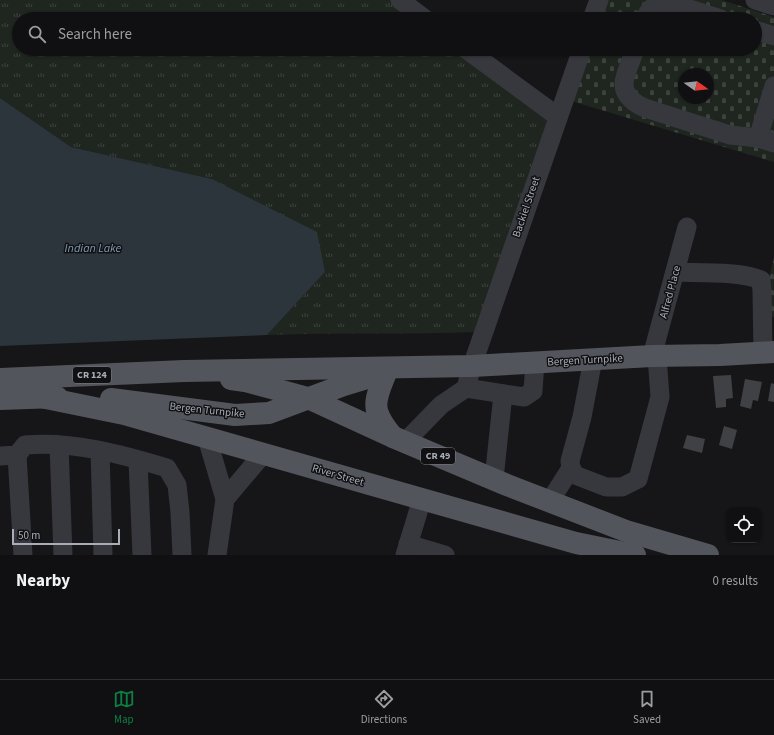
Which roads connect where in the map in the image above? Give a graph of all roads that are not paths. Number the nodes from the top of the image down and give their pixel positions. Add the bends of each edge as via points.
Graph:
1 (400, 0) edge
2 (599, 0) edge
3 (755, 0) edge
4 (774, 6) edge
5 (416, 12) edge
6 (595, 12) edge
7 (647, 12) edge
8 (699, 12) edge
9 (762, 32) edge
10 (774, 36) edge
11 (476, 56) edge
12 (579, 56) edge
13 (633, 56) edge
14 (774, 86) edge
15 (557, 116) junction
16 (766, 141) edge
17 (687, 227) dead end
18 (675, 272) junction
19 (768, 352) edge
20 (654, 356) junction
21 (593, 359) junction
22 (535, 362) junction
23 (472, 366) junction
24 (407, 367) junction
25 (184, 371) junction
26 (386, 373) junction
27 (0, 379) edge
28 (466, 388) junction
29 (503, 394) junction
30 (41, 397) junction
31 (308, 398) junction
32 (0, 399) edge
33 (207, 438) junction
34 (399, 440) junction
35 (59, 445) junction
36 (100, 451) junction
37 (263, 454) junction
38 (8, 455) edge
39 (138, 460) junction
40 (571, 468) junction
41 (494, 479) junction
42 (225, 499) junction
43 (422, 499) junction
44 (550, 501) junction
45 (406, 550) edge
46 (699, 553) edge
47 (23, 555) edge
48 (63, 555) edge
49 (103, 555) edge
50 (142, 555) edge
51 (182, 555) edge
52 (216, 555) edge
53 (445, 555) edge
54 (635, 555) edge

1 - 5 street
2 - 6 street
3 - 4 street
7 - 8 street via 665,2
9 - 10 street
11 - 15 street
12 - 15 street, Backiel Street
13 - 16 street via 624,83 631,100 636,104 730,135
14 - 16 street
15 - 23 street, Backiel Street
17 - 18 street, Alfred Place
18 - 19 street via 734,275 761,280
18 - 20 street, Alfred Place
19 - 20 main road, Bergen Turnpike / CR 124
20 - 21 main road, Bergen Turnpike / CR 124
20 - 40 street, Alfred Place via 660,396 638,478 622,487 606,487 575,475
21 - 22 main road, Bergen Turnpike / CR 124
21 - 40 street via 570,461
22 - 23 main road, Bergen Turnpike / CR 124
22 - 29 street via 533,390 524,397
23 - 24 main road, Bergen Turnpike / CR 124
23 - 28 street, Backiel Street
24 - 25 main road, Bergen Turnpike / CR 124
24 - 26 main road, Bergen Turnpike / CR 124
25 - 27 main road, Bergen Turnpike / CR 124
25 - 31 main road, CR 49 via 246,381
26 - 31 main road, Bergen Turnpike / CR 124
26 - 34 main road via 378,390 376,407 382,424
28 - 29 street
28 - 34 street
29 - 41 street
30 - 31 main road, Bergen Turnpike / CR 124 via 114,399 235,415 269,413
30 - 32 main road, Bergen Turnpike / CR 124
30 - 33 main road, River Street via 124,414
31 - 34 main road, CR 49
33 - 37 main road, River Street
33 - 42 street
34 - 41 main road, CR 49
35 - 36 street
35 - 38 street via 25,445
35 - 48 street
36 - 39 street
36 - 49 street
37 - 42 street
37 - 43 main road, River Street
38 - 47 street
39 - 50 street
39 - 51 street via 167,468 177,485
40 - 44 street
41 - 44 main road, CR 49
42 - 52 street
43 - 45 street
43 - 54 main road, River Street via 576,543
44 - 46 main road, CR 49 via 626,531
45 - 53 street

